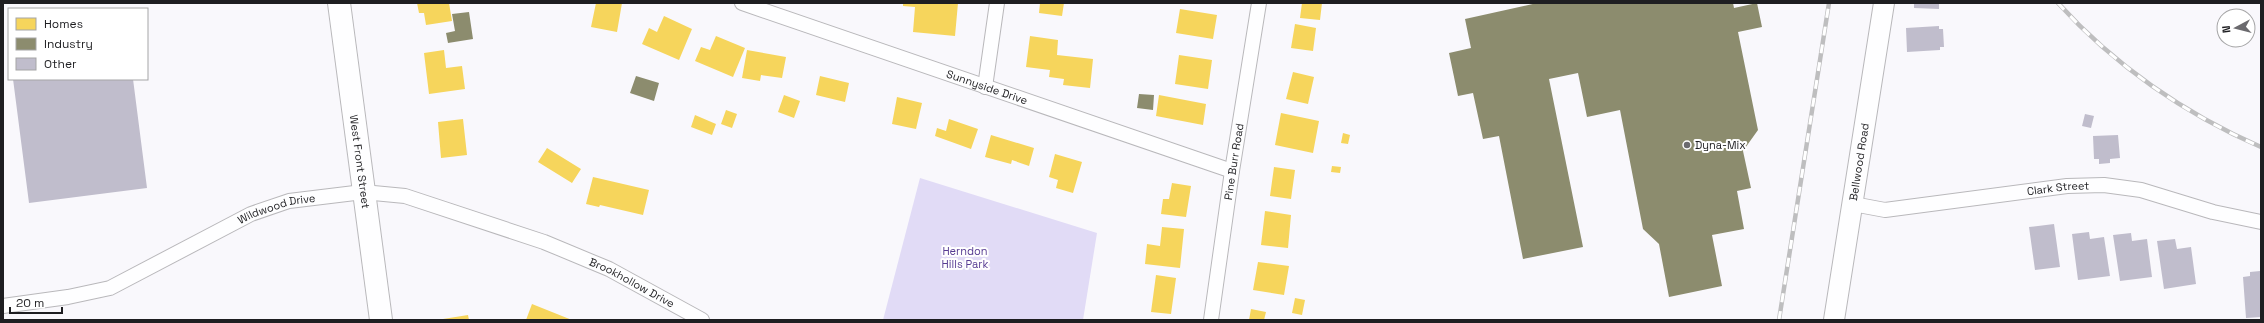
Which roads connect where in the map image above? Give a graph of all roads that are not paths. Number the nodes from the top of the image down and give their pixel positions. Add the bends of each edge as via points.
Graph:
1 (339, 3) edge
2 (742, 3) edge
3 (997, 3) edge
4 (1259, 3) edge
5 (1884, 3) edge
6 (985, 87) junction
7 (1232, 171) junction
8 (363, 192) junction
9 (1853, 204) junction
10 (2261, 222) edge
11 (559, 248) joint
12 (3, 306) edge
13 (381, 320) edge
14 (702, 320) edge
15 (1211, 320) edge
16 (1834, 320) edge

1 - 8 main road, West Front Street
2 - 6 street, Sunnyside Drive
3 - 6 street
4 - 7 street, Pine Burr Road
5 - 9 street, Bellwood Road
6 - 7 street, Sunnyside Drive
7 - 15 street, Pine Burr Road
8 - 11 street, Wildwood Drive via 405,196
8 - 12 street, Wildwood Drive via 318,196 251,214 110,288
8 - 13 main road, West Front Street
9 - 10 street, Clark Street via 1885,210 2067,186 2104,185 2140,190 2213,212
9 - 16 street, Bellwood Road
11 - 14 street, Brookhollow Drive via 609,269

